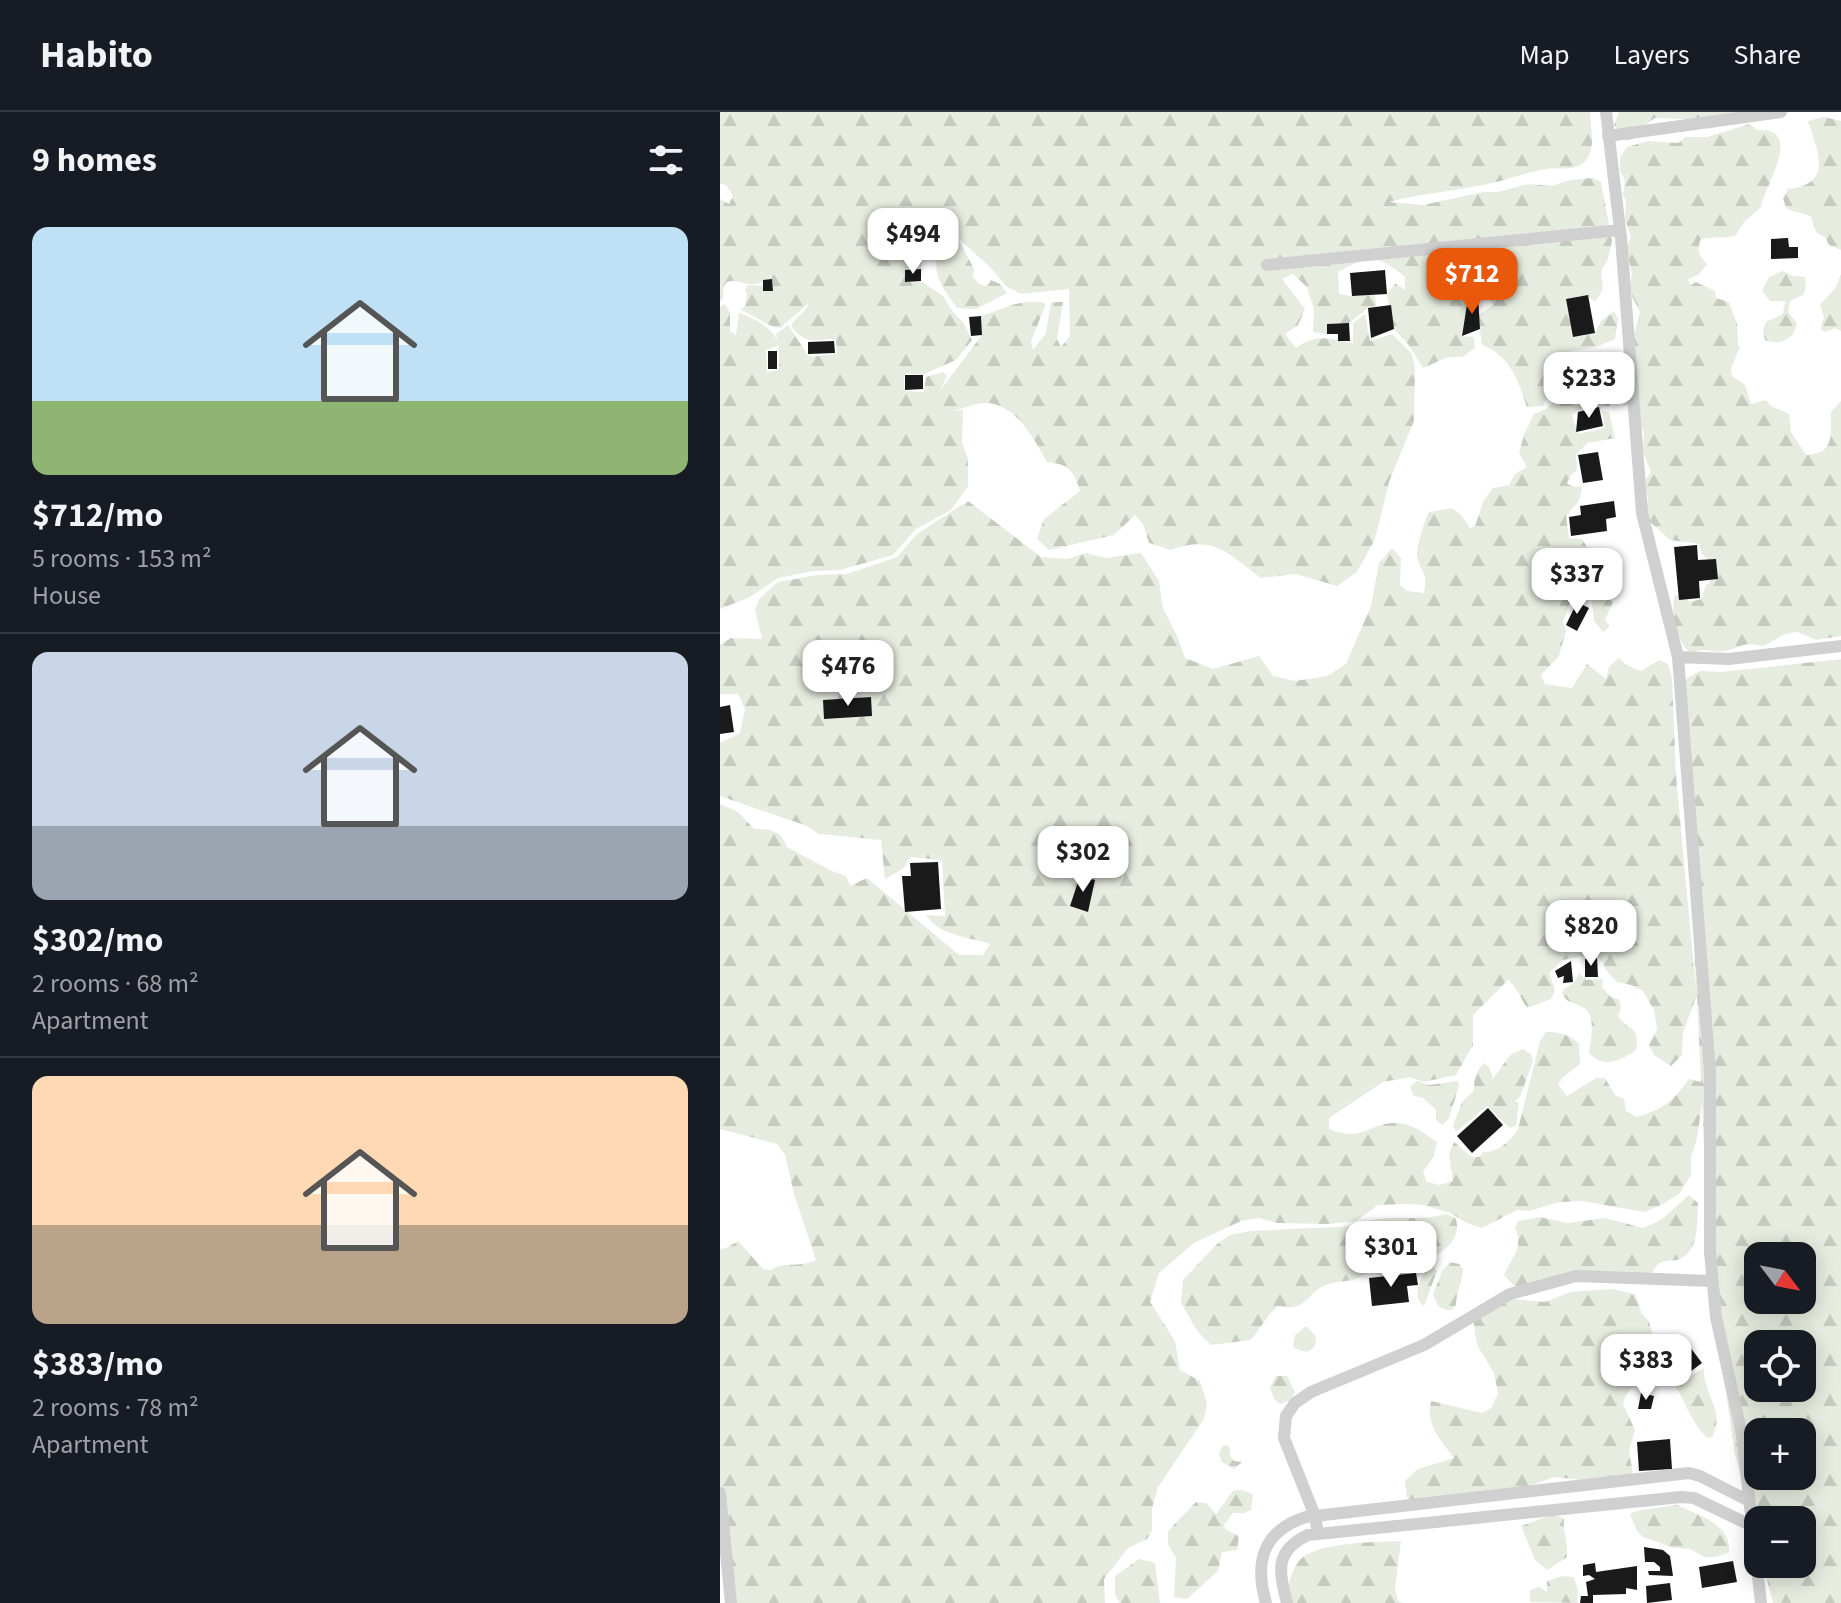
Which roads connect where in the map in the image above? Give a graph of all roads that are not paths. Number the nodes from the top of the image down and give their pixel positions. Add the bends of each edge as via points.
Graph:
1 (1606, 112) edge
2 (1781, 112) edge
3 (1608, 136) junction
4 (1620, 230) junction
5 (1267, 265) dead end
6 (1841, 646) edge
7 (1678, 657) junction
8 (1712, 1281) junction
9 (720, 1493) edge
10 (1749, 1501) junction
11 (1750, 1506) edge
12 (1315, 1516) junction
13 (1744, 1522) edge
14 (1318, 1534) junction
15 (1758, 1578) edge
16 (731, 1603) edge
17 (1266, 1603) edge
18 (1287, 1603) edge
19 (1761, 1603) edge

1 - 3 street
2 - 3 street
3 - 4 street
4 - 5 street
4 - 7 street via 1642,513
6 - 7 street via 1729,659
7 - 8 street via 1710,1073
8 - 10 street via 1742,1435
8 - 12 street via 1576,1276 1510,1294 1424,1345 1311,1392 1286,1416 1284,1438
9 - 16 street
10 - 11 street
10 - 12 street via 1689,1473
12 - 14 street
12 - 17 street via 1287,1523 1270,1540 1260,1561
13 - 14 street via 1681,1497
14 - 18 street via 1294,1542 1284,1554 1280,1570
15 - 19 street

